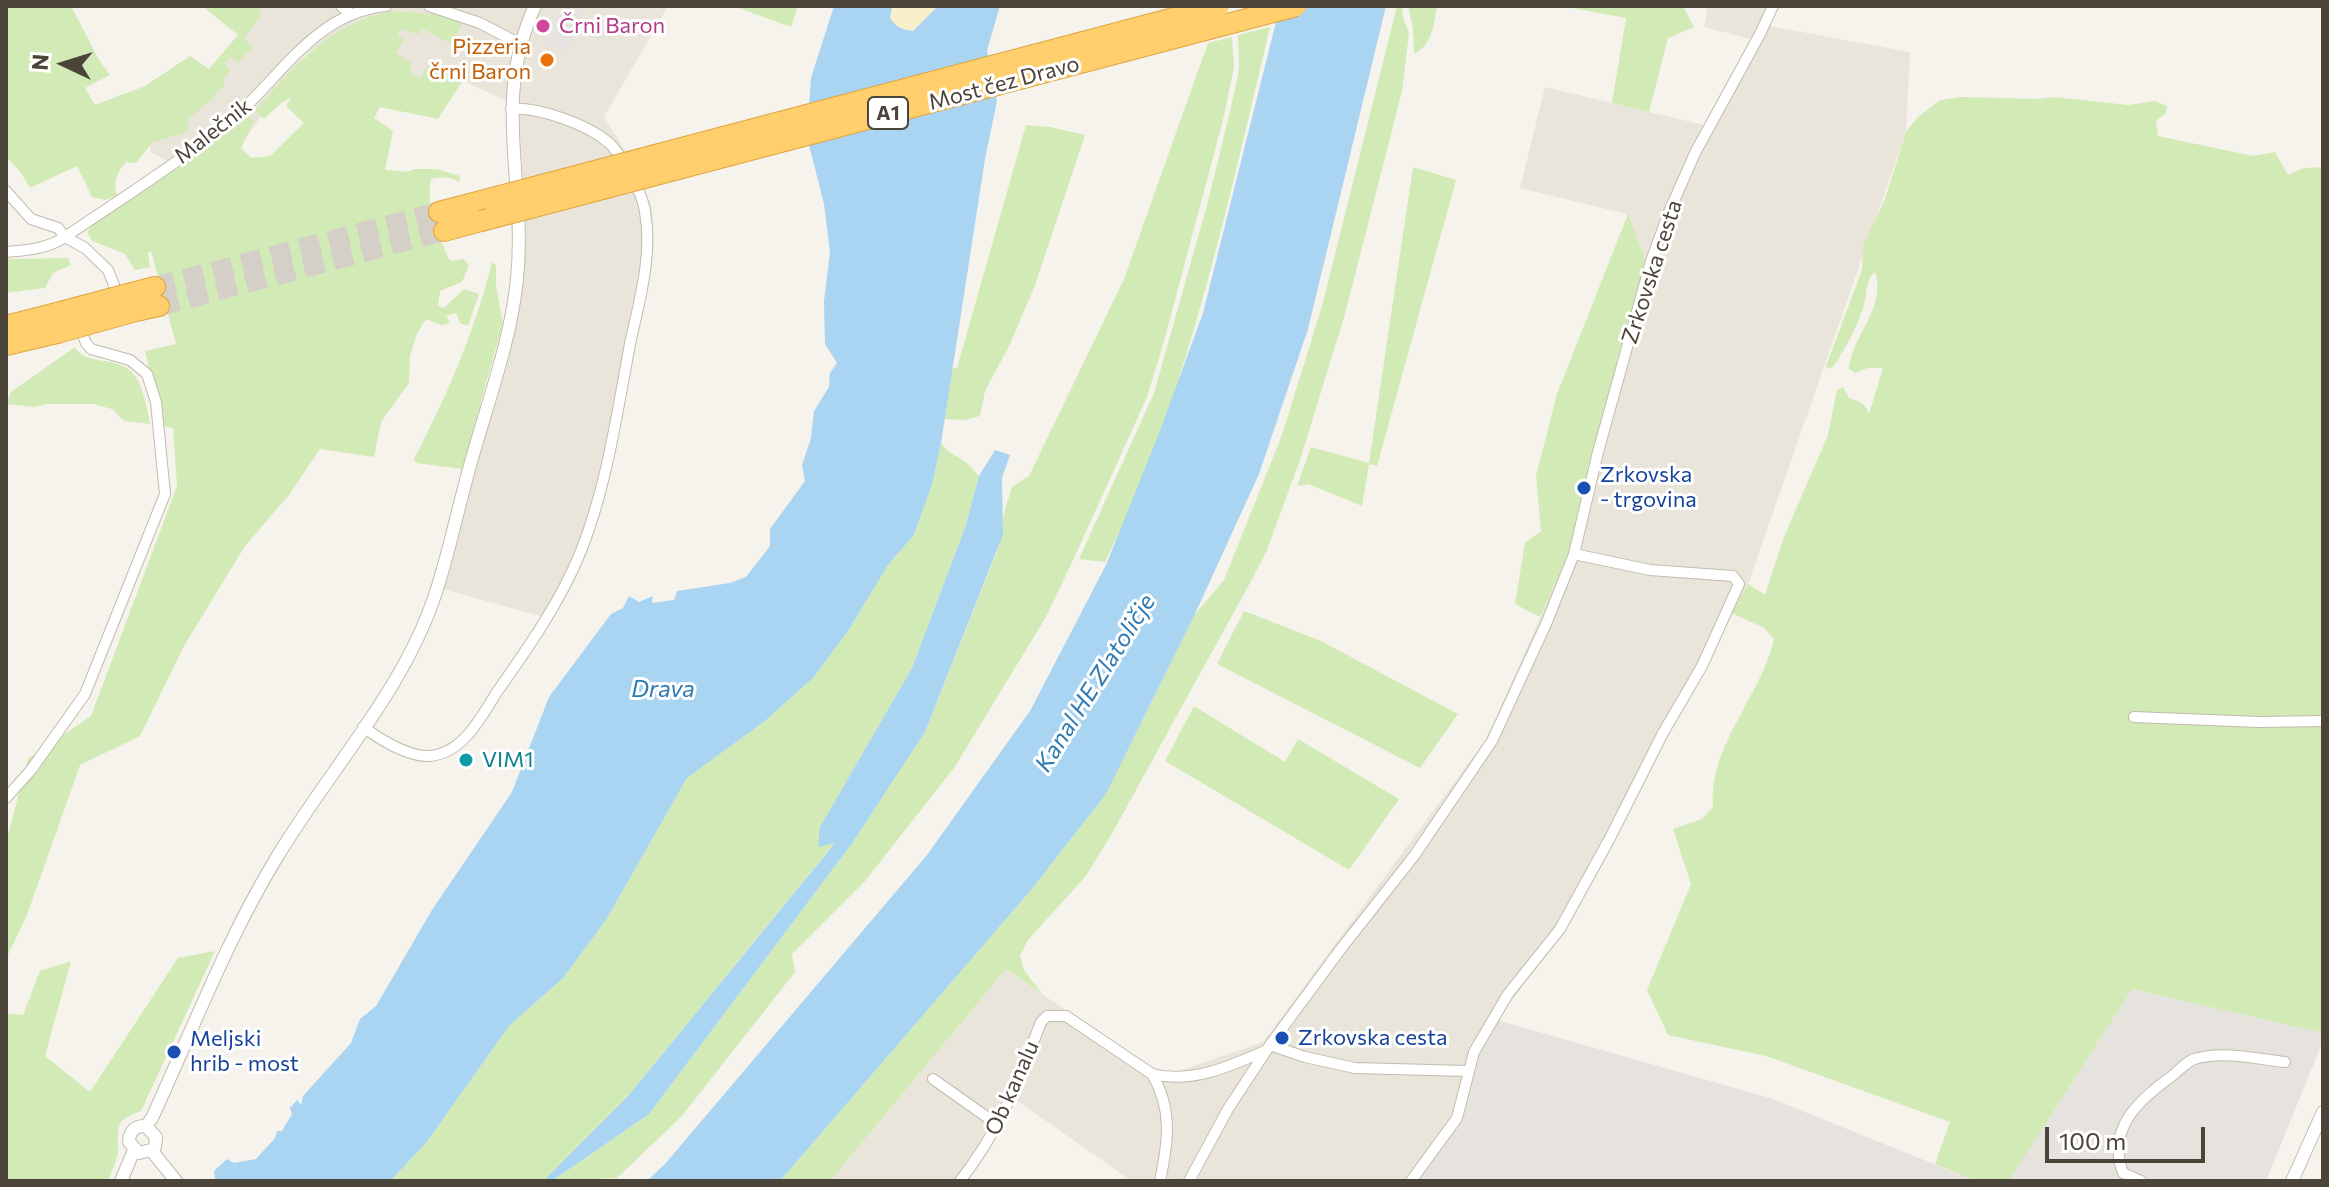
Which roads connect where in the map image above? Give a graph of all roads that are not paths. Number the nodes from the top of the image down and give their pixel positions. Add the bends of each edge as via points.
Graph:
1 (341, 6) edge
2 (386, 6) edge
3 (429, 6) edge
4 (535, 6) edge
5 (1219, 6) edge
6 (1296, 6) edge
7 (1773, 6) edge
8 (351, 14) junction
9 (520, 44) junction
10 (511, 109) junction
11 (6, 191) edge
12 (65, 237) junction
13 (6, 252) edge
14 (157, 296) tunnel mouth
15 (55, 323) junction
16 (6, 326) edge
17 (6, 345) edge
18 (1574, 554) junction
19 (2134, 717) dead end
20 (2323, 721) edge
21 (363, 727) junction
22 (6, 798) edge
23 (1270, 1047) junction
24 (2285, 1062) dead end
25 (1468, 1071) junction
26 (1152, 1074) junction
27 (933, 1079) dead end
28 (2323, 1112) edge
29 (998, 1125) junction
30 (146, 1126) junction
31 (134, 1150) junction
32 (151, 1150) junction
33 (121, 1181) edge
34 (176, 1181) edge
35 (960, 1181) edge
36 (1160, 1181) edge
37 (1189, 1181) edge
38 (1411, 1181) edge
39 (2141, 1181) edge
40 (2292, 1181) edge

1 - 8 street
2 - 8 street, Malečnik
3 - 9 street
4 - 9 street
5 - 6 highway, Most čez Dravo / A1, bridge via 489,199 441,222 481,221
7 - 18 street, Zrkovska cesta via 1695,153 1651,261
8 - 12 street, Malečnik via 309,41 248,107
9 - 10 street
10 - 21 street via 519,256 506,336 423,630
10 - 21 street via 561,118 609,143 630,169 645,210 643,279 609,456 581,551 551,609 465,737 454,748 428,756 395,746
11 - 12 street via 31,219 58,228
12 - 13 street, Malečnik via 31,250
12 - 22 street via 108,270 114,285 109,303 83,311 78,324 91,349 130,360 147,374 156,402 165,494 85,694
14 - 15 highway, bridge
15 - 16 highway
15 - 17 highway
18 - 23 street, Zrkovska cesta via 1492,741 1414,856
18 - 25 street via 1650,570 1733,576 1739,584 1702,666 1560,929 1508,994
19 - 20 street
21 - 30 street via 262,884
23 - 25 street via 1355,1068
23 - 26 street via 1203,1074
23 - 37 street, Zrkovska cesta
24 - 39 street via 2195,1058 2159,1083 2137,1104 2120,1141 2123,1173
25 - 38 street via 1457,1118
26 - 29 street, Ob kanalu via 1066,1016 1047,1016
26 - 36 street via 1162,1090 1168,1124
27 - 29 street
28 - 40 street
29 - 35 street, Ob kanalu
30 - 31 street via 131,1133
30 - 32 street via 156,1137
31 - 32 street
31 - 33 street
32 - 34 street

